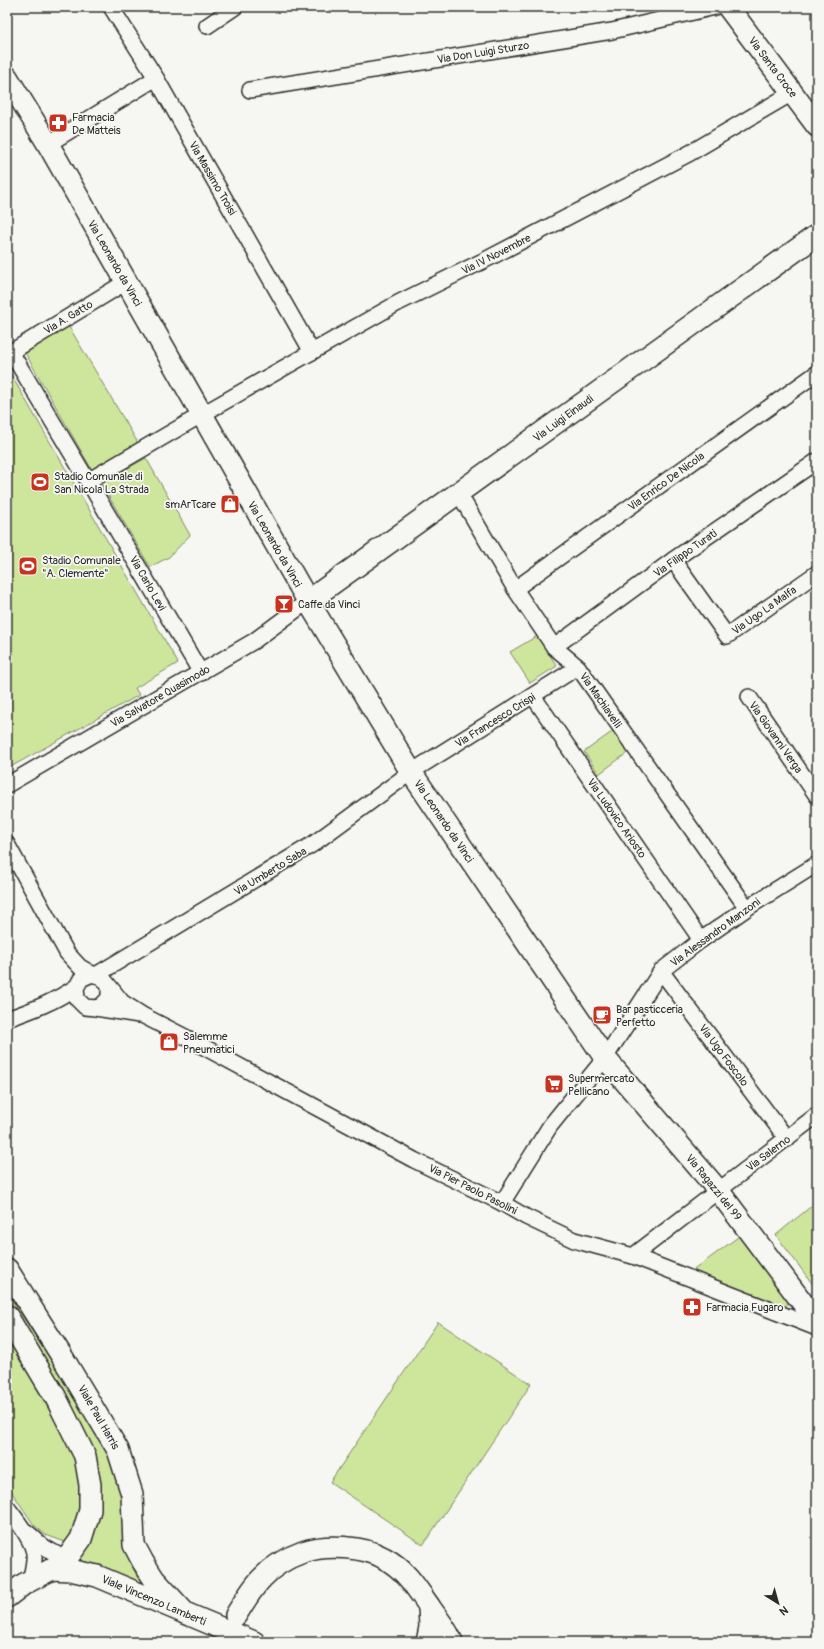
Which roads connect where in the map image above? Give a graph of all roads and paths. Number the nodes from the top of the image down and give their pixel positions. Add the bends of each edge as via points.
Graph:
1 (111, 7) edge
2 (235, 7) edge
3 (715, 7) edge
4 (728, 7) edge
5 (208, 26) dead end
6 (7, 77) edge
7 (156, 78) junction
8 (250, 90) dead end
9 (792, 93) junction
10 (817, 126) edge
11 (48, 144) junction
12 (817, 235) edge
13 (126, 282) junction
14 (9, 351) edge
15 (312, 352) junction
16 (817, 373) edge
17 (201, 415) junction
18 (817, 461) edge
19 (88, 481) junction
20 (458, 492) junction
21 (673, 560) junction
22 (817, 573) edge
23 (515, 589) junction
24 (308, 601) junction
25 (554, 647) junction
26 (578, 667) junction
27 (201, 673) junction
28 (533, 696) junction
29 (749, 697) dead end
30 (411, 772) junction
31 (7, 785) edge
32 (817, 796) edge
33 (7, 844) edge
34 (817, 864) edge
35 (748, 908) junction
36 (702, 940) junction
37 (67, 953) junction
38 (661, 971) junction
39 (101, 980) junction
40 (77, 985) junction
41 (43, 1007) junction
42 (90, 1008) junction
43 (144, 1016) junction
44 (7, 1018) edge
45 (605, 1058) junction
46 (817, 1115) edge
47 (787, 1139) junction
48 (718, 1190) junction
49 (502, 1203) junction
50 (633, 1256) junction
51 (7, 1269) edge
52 (7, 1316) edge
53 (817, 1322) edge
54 (817, 1328) edge
55 (10, 1511) edge
56 (58, 1564) junction
57 (27, 1583) junction
58 (7, 1597) edge
59 (429, 1606) junction
60 (7, 1608) edge
61 (186, 1614) junction
62 (236, 1615) dead end
63 (454, 1639) edge
64 (254, 1642) edge
65 (427, 1642) edge

1 - 7 street, Via Massimo Troisi
2 - 5 street
3 - 8 street, Via Don Luigi Sturzo via 612,31
4 - 9 street, Via Santa Croce
6 - 11 street, Via Leonardo da Vinci
7 - 11 street
7 - 15 street, Via Massimo Troisi
9 - 10 street, Via Santa Croce
9 - 15 street, Via IV Novembre via 690,153 398,303
11 - 13 street, Via Leonardo da Vinci
12 - 20 street, Via Luigi Einaudi
13 - 14 street, Via A. Gatto
13 - 17 street, Via Leonardo da Vinci
14 - 19 street, Via Carlo Levi
15 - 17 street, Via IV Novembre
16 - 23 street, Via Enrico De Nicola
17 - 19 street, Via IV Novembre
17 - 24 street, Via Leonardo da Vinci
18 - 21 street, Via Filippo Turati
19 - 27 street, Via Carlo Levi
20 - 23 street, Via Machiavelli
20 - 24 street, Via Luigi Einaudi
21 - 22 street, Via Ugo La Malfa via 727,636
21 - 25 street, Via Filippo Turati
23 - 25 street, Via Machiavelli
24 - 27 street, Via Salvatore Quasimodo via 254,641
24 - 30 street, Via Leonardo da Vinci
25 - 26 street, Via Machiavelli
26 - 28 street, Via Francesco Crispi
26 - 35 street, Via Machiavelli
27 - 31 street, Via Salvatore Quasimodo
28 - 30 street, Via Francesco Crispi
28 - 36 street, Via Ludovico Ariosto
29 - 32 street, Via Giovanni Verga
30 - 39 street, Via Umberto Saba via 313,844 122,960
30 - 45 street, Via Leonardo da Vinci
33 - 37 street
34 - 35 street, Via Alessandro Manzoni
35 - 36 street, Via Alessandro Manzoni
36 - 38 street, Via Alessandro Manzoni
37 - 39 street, Via Pier Paolo Pasolini via 80,967
37 - 40 street
38 - 45 street, Via Alessandro Manzoni
38 - 47 street, Via Ugo Foscolo
39 - 40 street via 86,976
39 - 42 street via 109,998 106,1003
39 - 43 street, Via Pier Paolo Pasolini via 122,1002
40 - 41 street, Via Pier Paolo Pasolini
40 - 42 street via 77,999
41 - 42 street, Via Pier Paolo Pasolini
41 - 44 street, Via Pier Paolo Pasolini
42 - 43 street, Via Pier Paolo Pasolini
43 - 49 street, Via Pier Paolo Pasolini via 414,1160
45 - 48 street, Via Ragazzi del 99
45 - 49 street, Via Alessandro Manzoni via 550,1126
46 - 47 street, Via Salerno
47 - 48 street, Via Salerno
48 - 50 street, Via Salerno
48 - 53 street, Via Ragazzi del 99
49 - 50 street, Via Pier Paolo Pasolini via 574,1240
50 - 54 street, Via Pier Paolo Pasolini
51 - 61 street, Viale Paul Harris via 118,1450 132,1494 134,1545 154,1579
52 - 56 street via 56,1398 85,1456 90,1485 90,1510 81,1538
55 - 56 street, Viale Vincenzo Lamberti
55 - 57 street, Viale Vincenzo Lamberti via 34,1552 34,1566
56 - 57 street
56 - 61 street, Viale Vincenzo Lamberti via 70,1570 97,1576
57 - 58 street
57 - 60 street via 12,1598
59 - 62 street via 417,1586 384,1557 367,1551 327,1547 304,1552 280,1563 262,1578
59 - 63 street
59 - 65 street via 430,1627
61 - 64 street, Viale Vincenzo Lamberti

